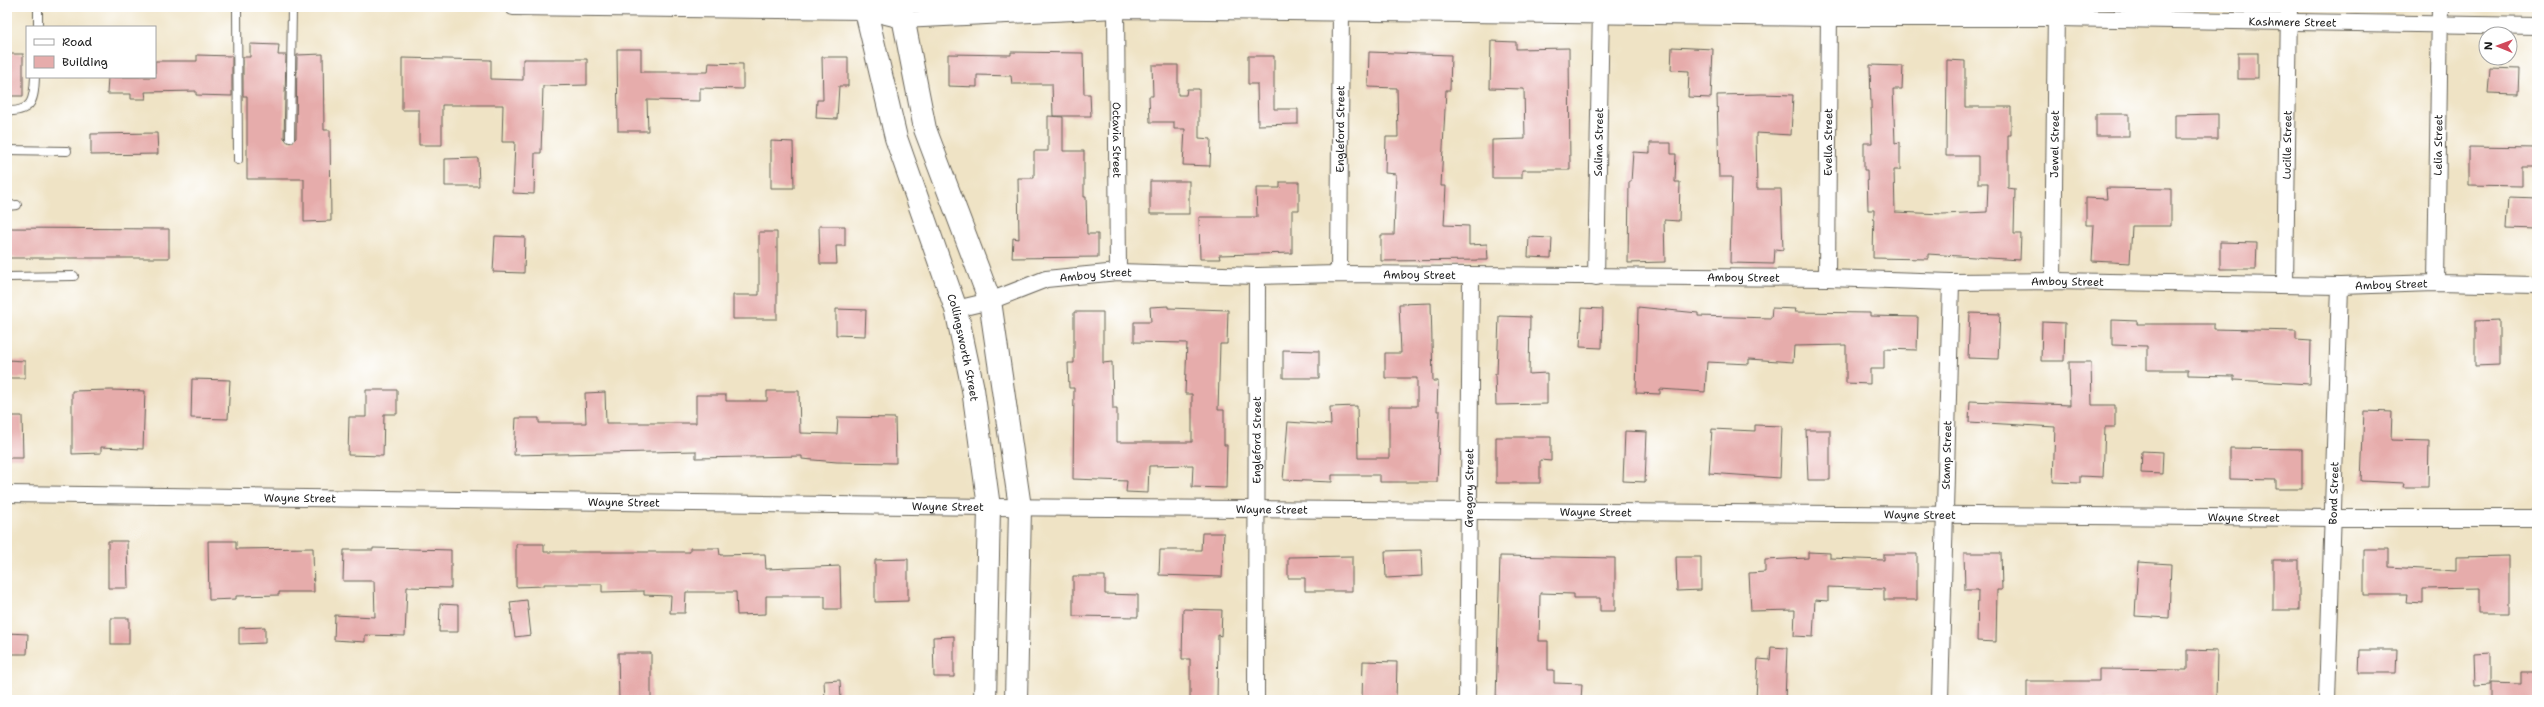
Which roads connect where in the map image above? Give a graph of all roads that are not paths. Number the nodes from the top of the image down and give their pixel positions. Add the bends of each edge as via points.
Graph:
1 (38, 7) edge
2 (237, 7) edge
3 (292, 7) edge
4 (513, 7) edge
5 (2289, 7) edge
6 (2440, 7) edge
7 (746, 8) edge
8 (865, 9) edge
9 (1116, 9) edge
10 (1076, 10) edge
11 (1341, 10) edge
12 (995, 11) edge
13 (1601, 11) edge
14 (2056, 12) edge
15 (902, 13) edge
16 (1829, 13) edge
17 (2289, 23) junction
18 (2439, 24) junction
19 (38, 26) edge
20 (2537, 26) edge
21 (35, 78) edge
22 (7, 111) edge
23 (290, 138) dead end
24 (7, 150) edge
25 (67, 151) dead end
26 (238, 160) dead end
27 (17, 205) dead end
28 (7, 206) edge
29 (1118, 272) junction
30 (1339, 274) junction
31 (74, 276) dead end
32 (1257, 276) junction
33 (1596, 276) junction
34 (7, 277) edge
35 (1471, 277) junction
36 (1827, 278) junction
37 (2053, 281) junction
38 (1951, 282) junction
39 (2436, 282) junction
40 (2285, 283) junction
41 (2537, 285) edge
42 (2340, 286) junction
43 (990, 301) junction
44 (956, 309) junction
45 (7, 494) edge
46 (990, 507) junction
47 (1020, 507) junction
48 (1255, 508) junction
49 (1468, 510) junction
50 (1945, 513) junction
51 (2333, 518) junction
52 (2537, 518) edge
53 (985, 700) edge
54 (1016, 700) edge
55 (1256, 700) edge
56 (1467, 700) edge
57 (1940, 700) edge
58 (2327, 700) edge

1 - 19 lane
2 - 26 lane
3 - 23 lane
4 - 7 street, Kashmere Street
5 - 17 street, Lucille Street
6 - 18 street, Lelia Street
7 - 8 street, Kashmere Street
8 - 15 street, Kashmere Street
8 - 44 main road, Collingsworth Street via 896,138
9 - 10 street, Kashmere Street
9 - 11 street, Kashmere Street
9 - 29 street, Octavia Street
10 - 12 street, Kashmere Street
11 - 13 street, Kashmere Street
11 - 30 street, Engleford Street
12 - 15 street, Kashmere Street
13 - 16 street, Kashmere Street
13 - 33 street, Salina Street
14 - 16 street, Kashmere Street
14 - 17 street, Kashmere Street
14 - 37 street, Jewel Street
15 - 43 main road via 925,129
16 - 36 street, Evella Street
17 - 18 street, Kashmere Street
17 - 40 street, Lucille Street
18 - 20 street, Kashmere Street
18 - 39 street, Lelia Street
21 - 22 lane via 33,100 30,105 16,111
24 - 25 lane
27 - 28 lane
29 - 32 street, Amboy Street
29 - 43 street, Amboy Street via 1046,279
30 - 32 street, Amboy Street
30 - 35 street, Amboy Street
31 - 34 lane
32 - 48 street, Engleford Street
33 - 35 street, Amboy Street
33 - 36 street, Amboy Street
35 - 49 street, Gregory Street
36 - 38 street, Amboy Street
37 - 38 street, Amboy Street
37 - 40 street, Amboy Street
38 - 50 street, Stamp Street
39 - 41 street, Amboy Street
39 - 42 street, Amboy Street
40 - 42 street, Amboy Street
42 - 51 street, Bond Street
43 - 44 street, Amboy Street
43 - 47 main road
44 - 46 main road, Collingsworth Street via 973,389
45 - 46 street, Wayne Street
46 - 47 street, Wayne Street
46 - 53 main road, Collingsworth Street
47 - 48 street, Wayne Street
47 - 54 main road
48 - 49 street, Wayne Street
48 - 55 street, Engleford Street
49 - 50 street, Wayne Street
49 - 56 street, Gregory Street
50 - 51 street, Wayne Street
50 - 57 street, Stamp Street
51 - 52 street, Wayne Street
51 - 58 street, Bond Street

